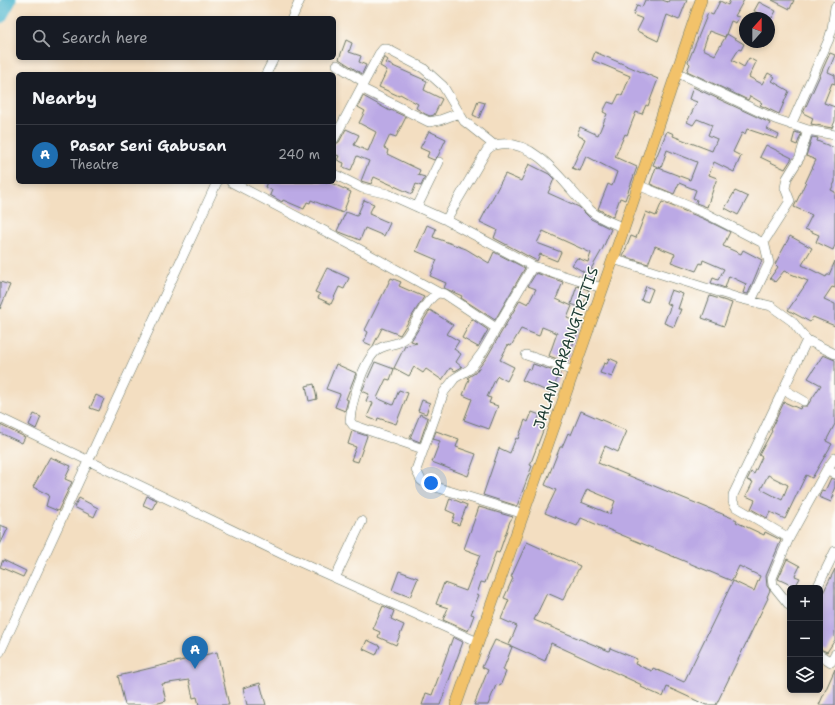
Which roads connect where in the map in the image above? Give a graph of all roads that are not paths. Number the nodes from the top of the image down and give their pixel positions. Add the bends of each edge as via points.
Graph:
1 (701, 0) edge
2 (298, 4) edge
3 (835, 7) edge
4 (293, 16) edge
5 (834, 29) edge
6 (273, 60) edge
7 (337, 65) dead end
8 (267, 72) edge
9 (676, 72) junction
10 (363, 85) junction
11 (459, 113) junction
12 (791, 125) junction
13 (808, 130) junction
14 (336, 135) edge
15 (835, 135) edge
16 (494, 145) junction
17 (439, 162) dead end
18 (336, 175) edge
19 (216, 184) edge
20 (234, 184) edge
21 (638, 185) junction
22 (417, 207) junction
23 (446, 220) junction
24 (624, 228) junction
25 (764, 242) junction
26 (613, 259) junction
27 (533, 266) junction
28 (602, 288) junction
29 (439, 293) junction
30 (752, 301) junction
31 (496, 328) junction
32 (807, 340) junction
33 (835, 354) edge
34 (526, 355) dead end
35 (574, 370) junction
36 (783, 389) junction
37 (804, 401) dead end
38 (0, 418) edge
39 (423, 450) junction
40 (835, 458) edge
41 (88, 460) junction
42 (831, 471) edge
43 (524, 514) junction
44 (362, 521) dead end
45 (789, 538) junction
46 (835, 551) edge
47 (335, 578) junction
48 (818, 585) edge
49 (787, 602) edge
50 (478, 642) junction
51 (0, 652) edge
52 (823, 656) edge
53 (834, 660) edge
54 (456, 705) edge

1 - 9 main road, JALAN PARANGTRITIS
2 - 4 street
3 - 5 street
5 - 12 street
6 - 8 street
7 - 10 street
9 - 12 street
9 - 21 main road, JALAN PARANGTRITIS
10 - 11 street via 429,122
10 - 11 street via 381,51 387,49 423,68 444,86
10 - 14 street
11 - 16 street via 464,121
12 - 13 street
13 - 15 street
13 - 25 street via 800,157 787,178 785,188 790,201
16 - 23 street via 488,150
16 - 24 street via 515,144 525,148 550,166 593,213
17 - 22 street
18 - 22 street via 362,188 388,194
19 - 41 street
20 - 29 street via 360,248
21 - 24 main road, JALAN PARANGTRITIS
21 - 25 street via 705,213
22 - 23 street
23 - 27 street
24 - 26 main road, JALAN PARANGTRITIS
25 - 30 street via 769,263
26 - 28 main road, JALAN PARANGTRITIS
26 - 30 street
27 - 28 street
27 - 31 street
28 - 35 main road, JALAN PARANGTRITIS
29 - 31 street via 445,294
29 - 39 street via 431,298 403,341 382,348 373,355 364,371 350,417 353,425
30 - 32 street via 782,312
31 - 39 street via 470,369 455,378 444,392
32 - 33 street
32 - 36 street
34 - 35 street
35 - 43 main road, JALAN PARANGTRITIS
36 - 37 street
36 - 45 street via 733,495 733,502 736,507
38 - 41 street
39 - 43 street via 416,470 421,480
40 - 42 street
41 - 47 street
41 - 51 street
42 - 45 street
43 - 50 main road, JALAN PARANGTRITIS
44 - 47 street
45 - 49 street via 772,578 773,585
46 - 48 street
47 - 50 street
50 - 54 main road, JALAN PARANGTRITIS
52 - 53 street

